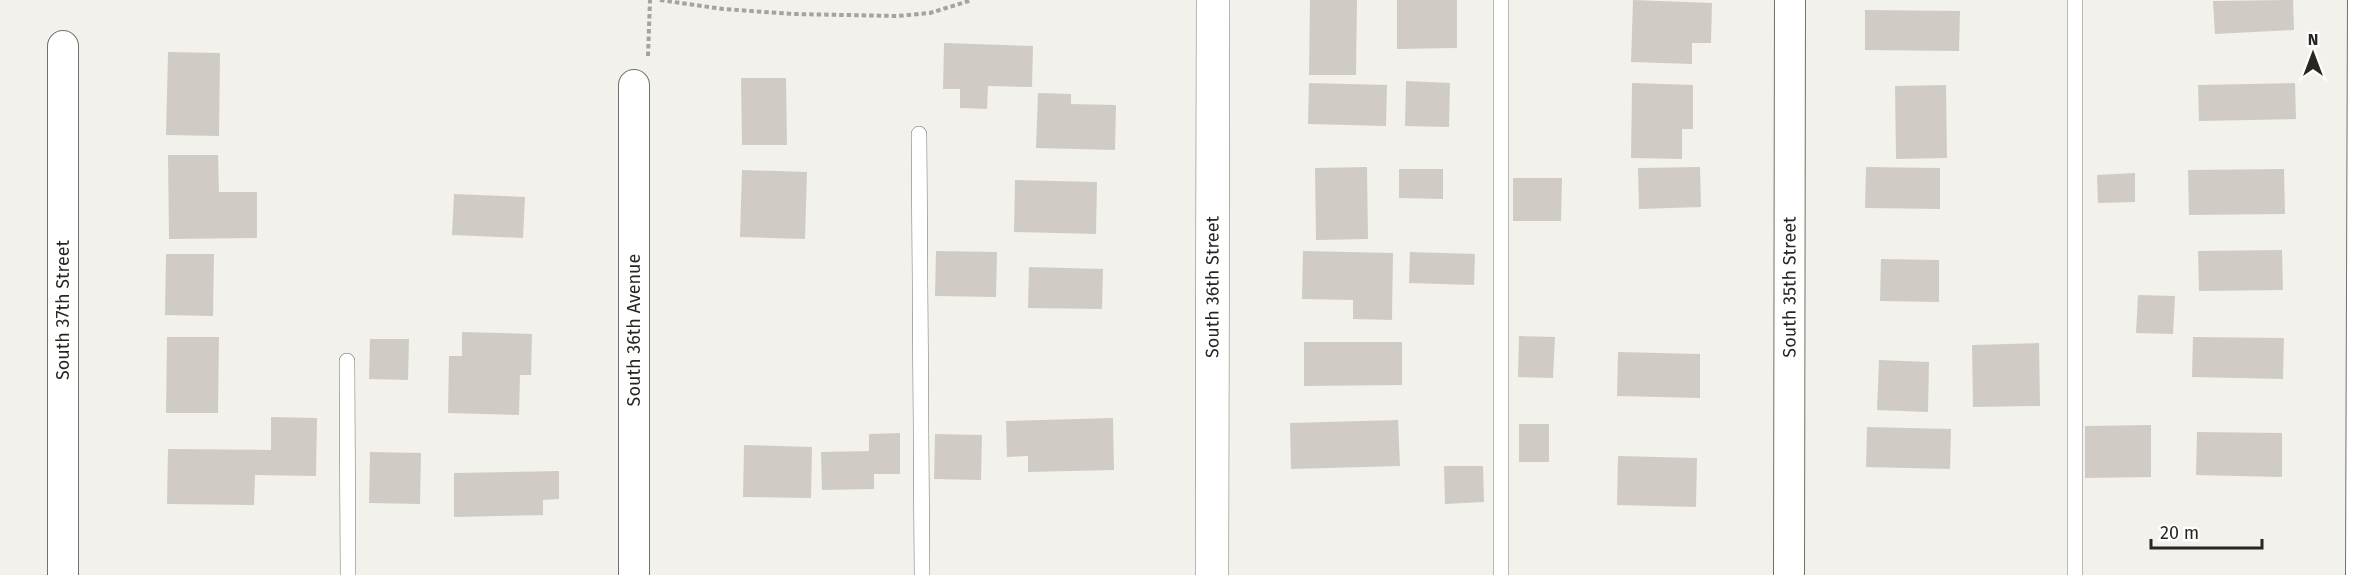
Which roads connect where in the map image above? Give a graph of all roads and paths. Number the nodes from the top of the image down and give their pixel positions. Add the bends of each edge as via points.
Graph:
1 (650, 0) edge
2 (660, 0) edge
3 (972, 0) edge
4 (1213, 0) edge
5 (1501, 0) edge
6 (1790, 0) edge
7 (2075, 0) edge
8 (2363, 0) edge
9 (63, 46) dead end
10 (634, 85) joint
11 (919, 134) dead end
12 (347, 361) dead end
13 (63, 575) edge
14 (348, 575) edge
15 (634, 575) edge
16 (922, 575) edge
17 (1212, 575) edge
18 (1501, 575) edge
19 (1788, 575) edge
20 (2075, 575) edge
21 (2361, 575) edge

1 - 10 path via 648,57
2 - 3 path via 781,13 897,16 930,13
4 - 17 street, South 36th Street
5 - 18 lane
6 - 19 street, South 35th Street
7 - 20 lane
8 - 21 street
9 - 13 street, South 37th Street
10 - 15 street, South 36th Avenue
11 - 16 lane
12 - 14 lane

